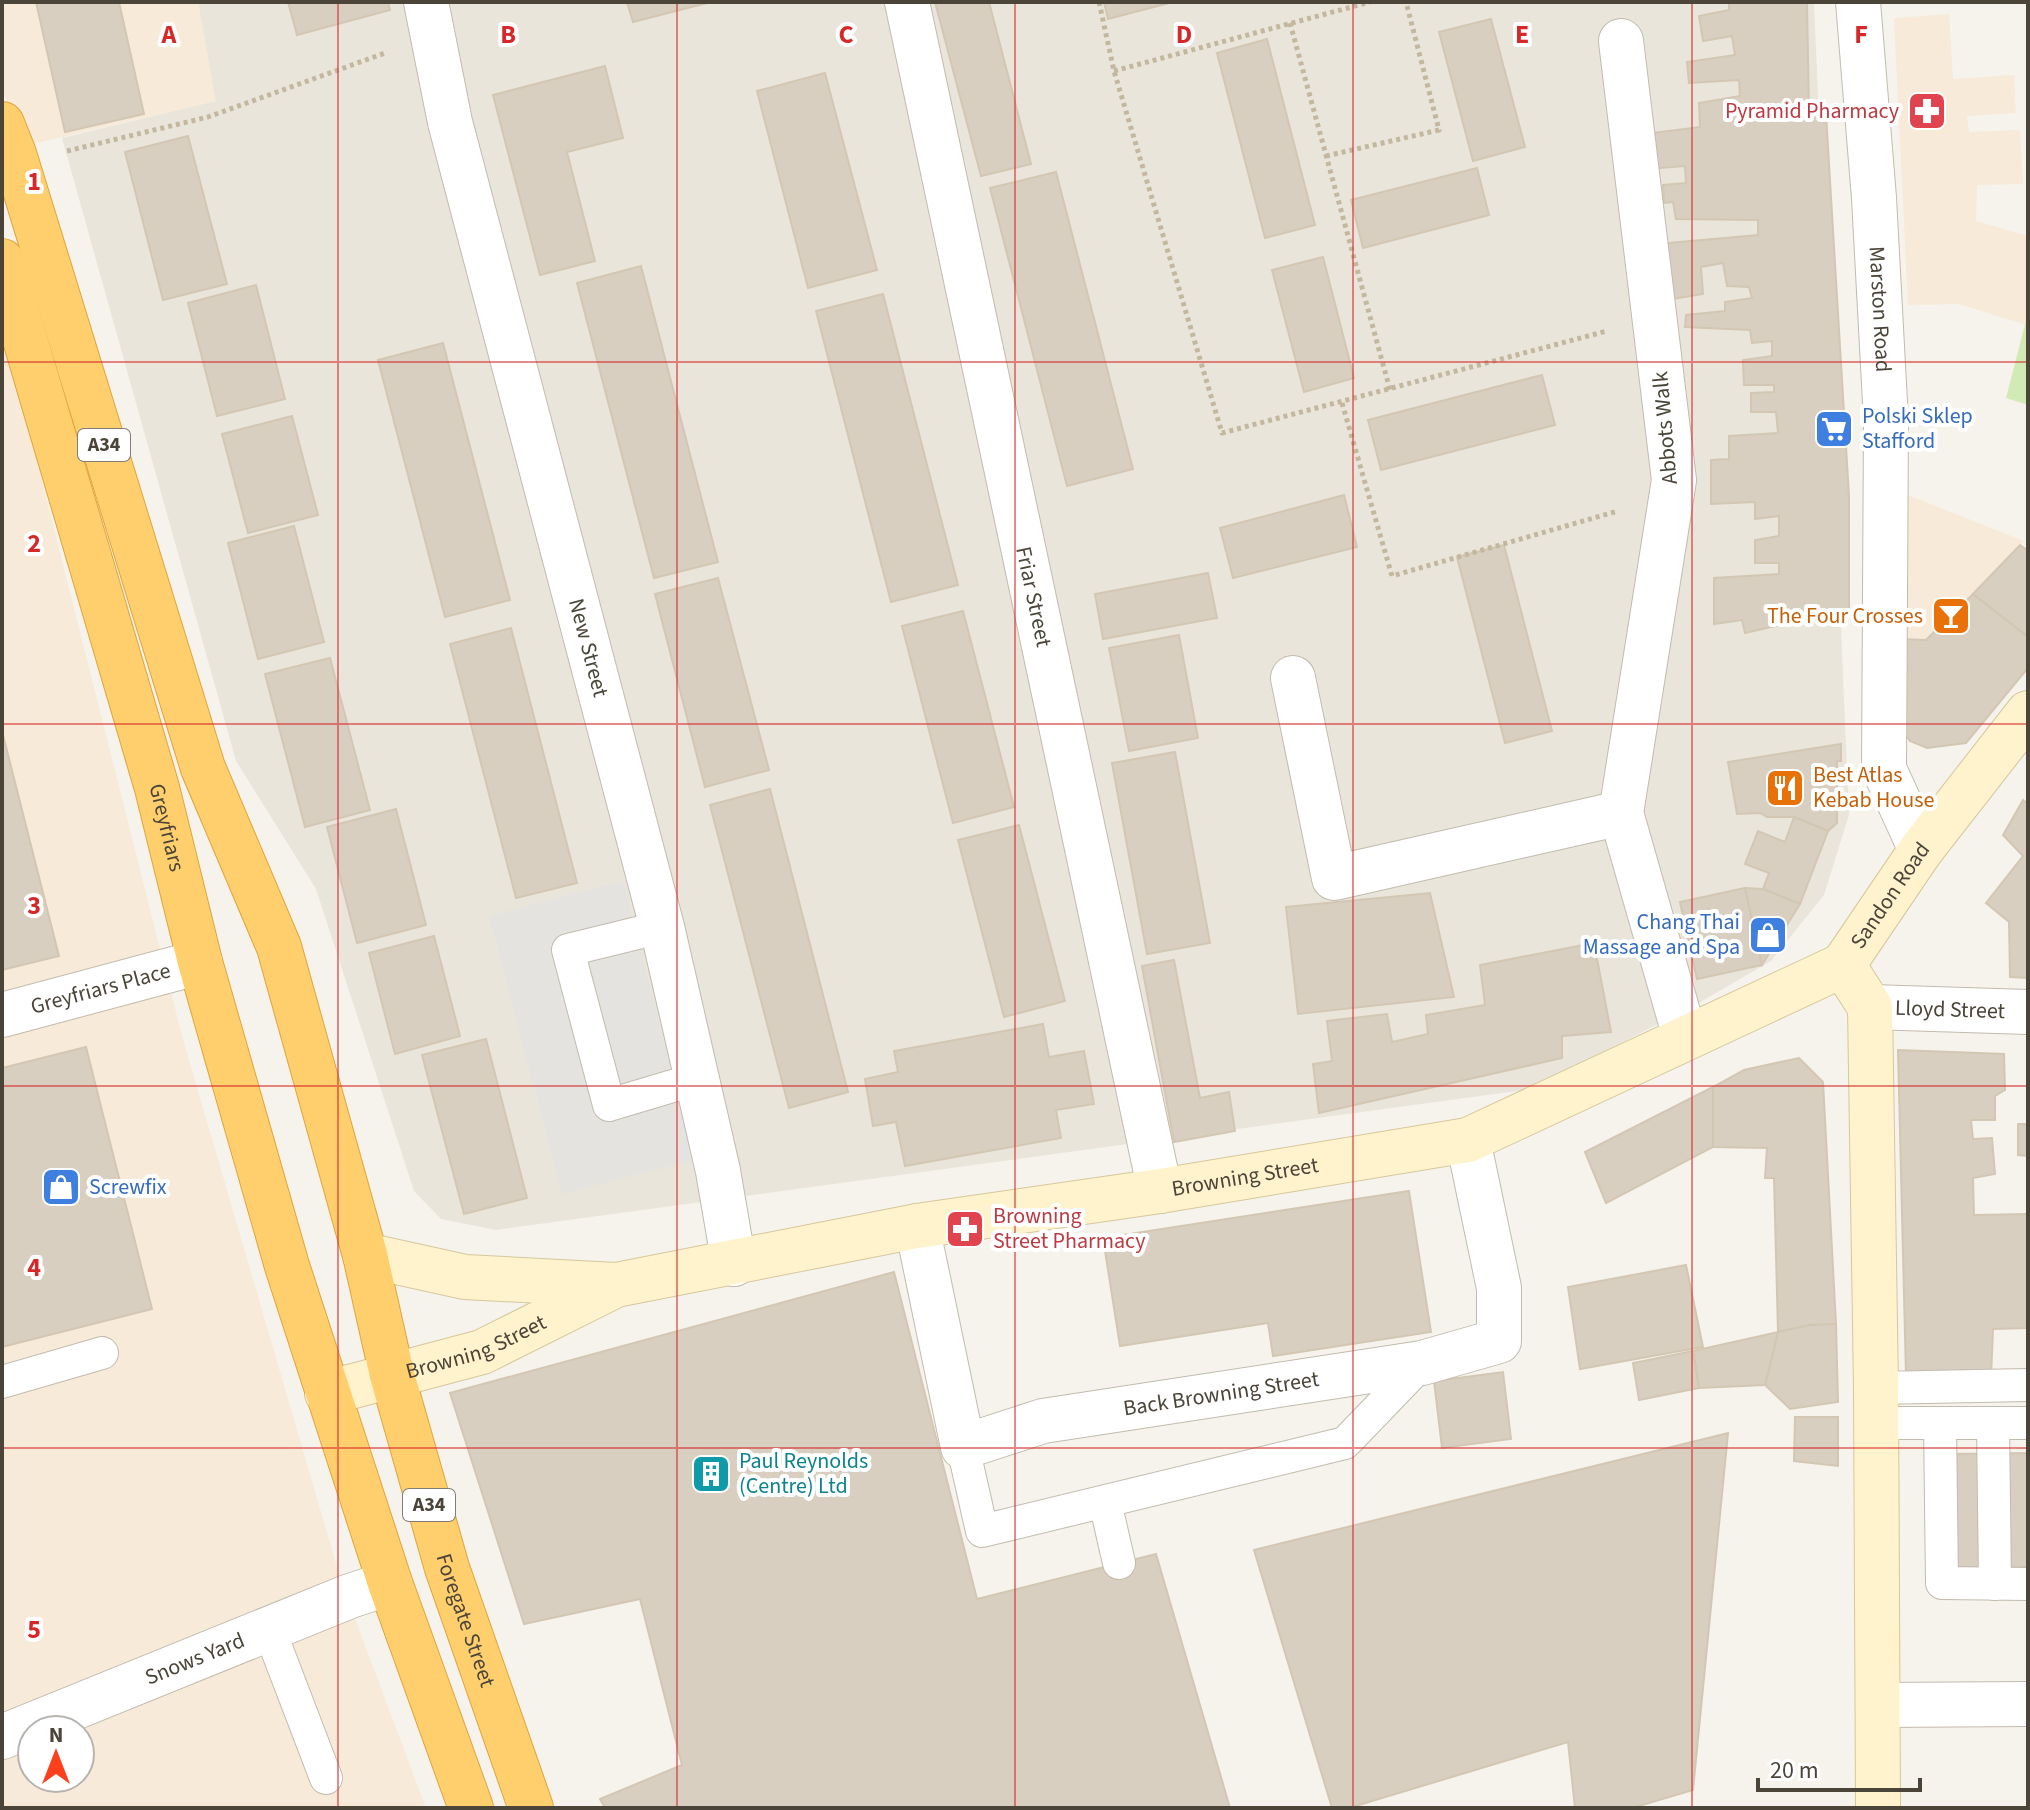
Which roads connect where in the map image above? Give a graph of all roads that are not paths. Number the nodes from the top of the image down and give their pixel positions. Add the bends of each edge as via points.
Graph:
1 (907, 2) edge
2 (1858, 2) edge
3 (430, 19) edge
4 (1621, 41) dead end
5 (2, 124) edge
6 (2, 261) edge
7 (1293, 678) dead end
8 (2028, 713) edge
9 (1621, 813) junction
10 (1921, 850) junction
11 (662, 927) junction
12 (200, 962) junction
13 (1843, 965) junction
14 (1870, 1007) junction
15 (2028, 1012) edge
16 (2, 1015) edge
17 (1685, 1037) junction
18 (696, 1079) junction
19 (1468, 1140) junction
20 (1160, 1191) junction
21 (917, 1226) junction
22 (365, 1255) junction
23 (734, 1264) junction
24 (616, 1285) junction
25 (102, 1353) dead end
26 (1422, 1363) junction
27 (392, 1375) junction
28 (2, 1382) edge
29 (2028, 1385) edge
30 (327, 1393) junction
31 (1876, 1406) junction
32 (1940, 1423) junction
33 (1993, 1423) junction
34 (2028, 1423) edge
35 (963, 1447) junction
36 (1105, 1502) junction
37 (1119, 1563) dead end
38 (390, 1583) junction
39 (1995, 1584) junction
40 (2028, 1584) edge
41 (269, 1629) junction
42 (2028, 1704) edge
43 (1879, 1705) junction
44 (2, 1737) edge
45 (326, 1778) dead end
46 (471, 1808) edge
47 (531, 1808) edge
48 (1878, 1808) edge

1 - 20 street, Friar Street
2 - 10 street, Marston Road via 1886,421 1884,769
3 - 11 street, New Street via 450,122
4 - 9 street, Abbots Walk via 1674,480
5 - 22 highway, Foregate Street / A34 via 203,768 279,947
6 - 12 highway, Greyfriars / A34 via 157,788
7 - 9 street via 1334,878
8 - 10 street, Sandon Road
9 - 17 street, Abbots Walk
10 - 13 street, Sandon Road
11 - 18 street, New Street
11 - 18 lane via 568,950 609,1105
12 - 16 street, Greyfriars Place
12 - 30 highway, Greyfriars / A34
13 - 14 street
13 - 17 street, Browning Street
14 - 15 street, Lloyd Street
14 - 31 street
17 - 19 street, Browning Street
18 - 23 street, New Street
19 - 20 street, Browning Street
19 - 26 street, Back Browning Street via 1499,1288 1499,1341
20 - 21 street, Browning Street
21 - 23 street, Browning Street
21 - 35 street
22 - 24 street, Browning Street via 465,1277
22 - 27 highway, Foregate Street / A34
23 - 24 street, Browning Street
24 - 27 street, Browning Street via 482,1352
25 - 28 lane
26 - 35 street, Back Browning Street via 1043,1421
26 - 36 lane via 1345,1443
27 - 30 street, Browning Street
27 - 47 highway, Foregate Street / A34 via 447,1568
29 - 31 lane
30 - 38 highway, A34
31 - 32 lane
31 - 43 street
32 - 33 lane
32 - 39 lane via 1942,1583
33 - 34 lane
33 - 39 lane
35 - 36 lane via 982,1531
36 - 37 lane
38 - 41 street, Snows Yard
38 - 46 highway, A34
39 - 40 lane
41 - 44 street, Snows Yard
41 - 45 lane
42 - 43 street
43 - 48 street

